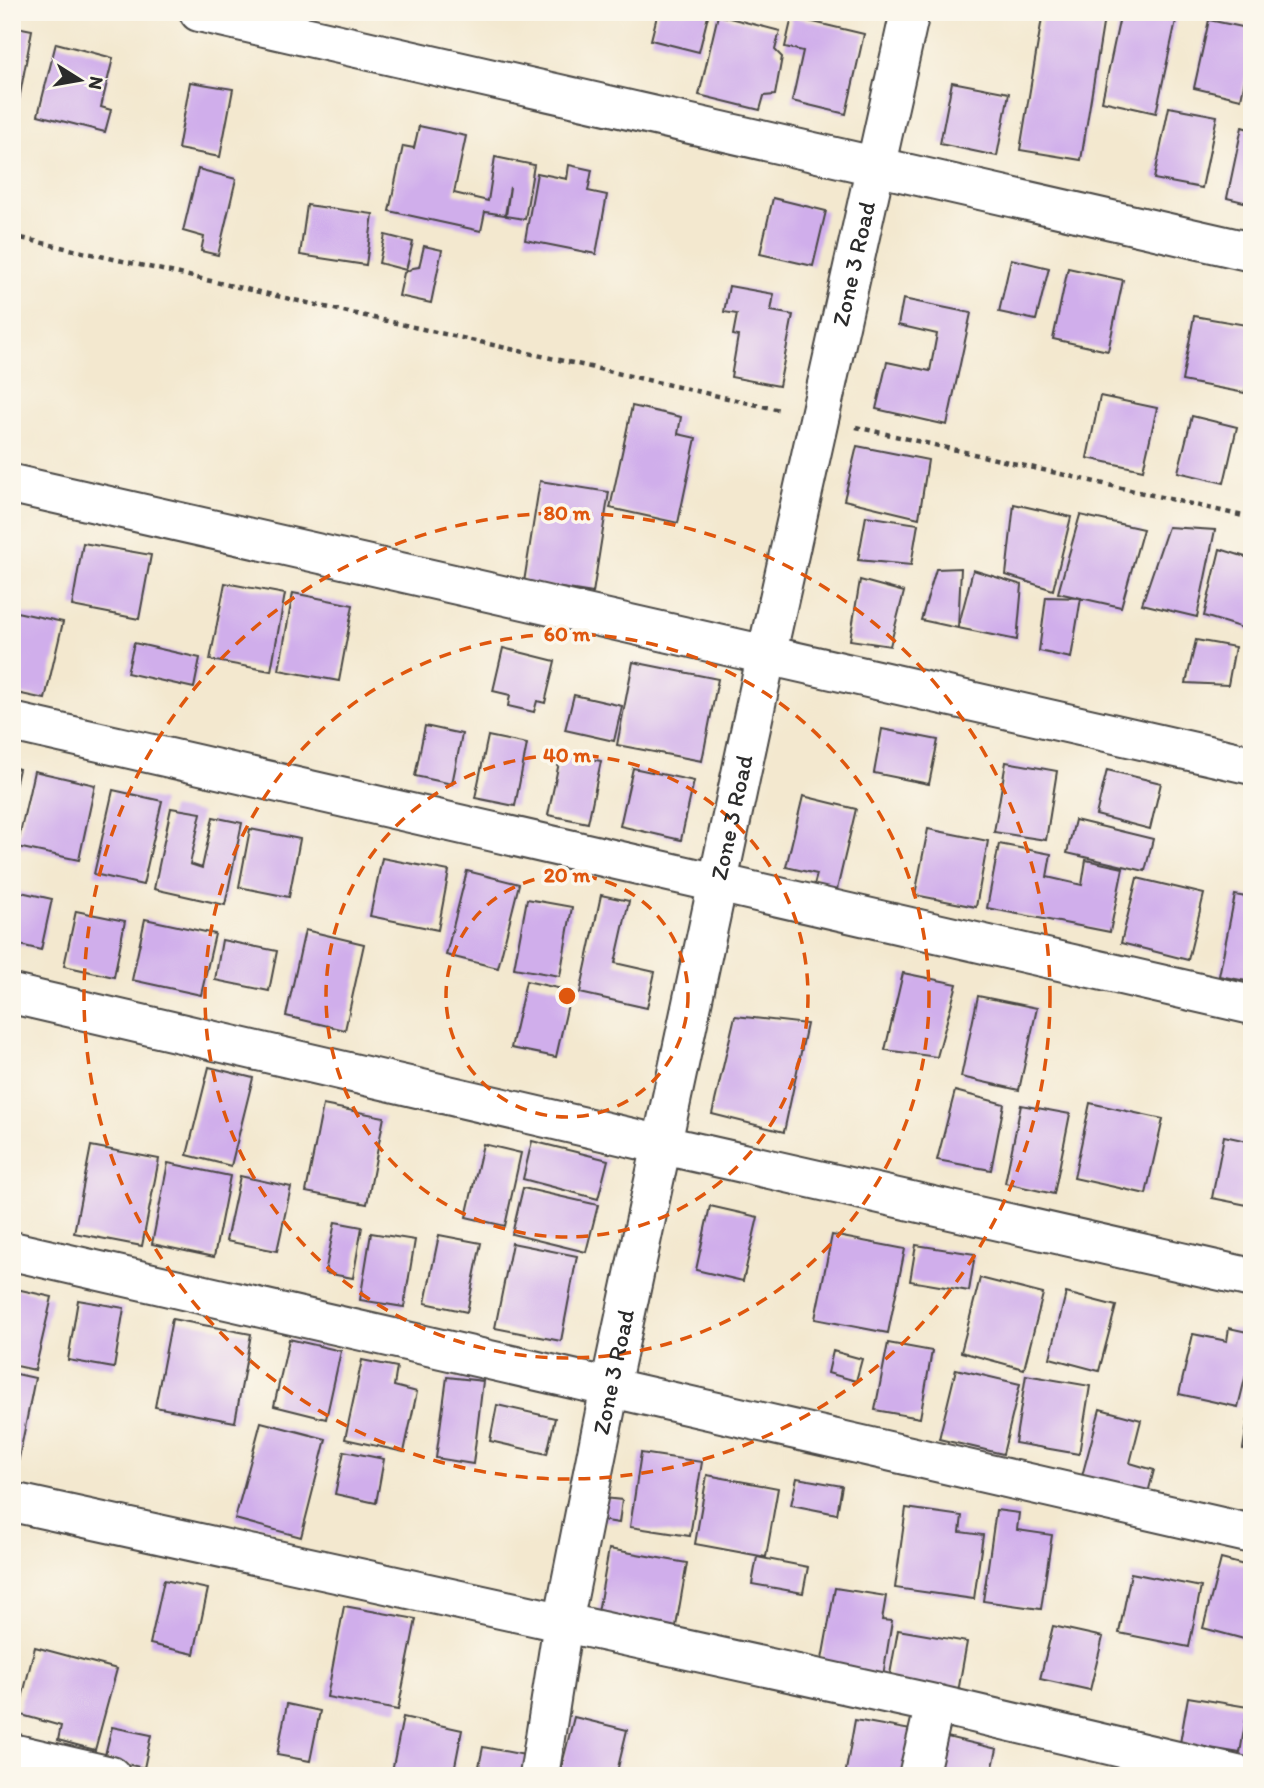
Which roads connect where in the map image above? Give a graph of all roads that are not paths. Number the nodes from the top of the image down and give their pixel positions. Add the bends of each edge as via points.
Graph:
1 (199, 12) edge
2 (910, 12) edge
3 (875, 167) junction
4 (1252, 252) edge
5 (12, 484) edge
6 (766, 657) junction
7 (12, 722) edge
8 (1252, 765) edge
9 (717, 882) junction
10 (12, 994) edge
11 (1252, 1005) edge
12 (663, 1145) junction
13 (12, 1251) edge
14 (1252, 1278) edge
15 (610, 1387) junction
16 (12, 1502) edge
17 (1252, 1534) edge
18 (563, 1622) junction
19 (935, 1704) junction
20 (12, 1753) edge
21 (111, 1776) edge
22 (539, 1776) edge
23 (918, 1776) edge
24 (1241, 1776) edge

1 - 3 street
2 - 3 street, Zone 3 Road
3 - 4 street
3 - 6 street, Zone 3 Road
5 - 6 street
6 - 8 street
6 - 9 street, Zone 3 Road
7 - 9 street
9 - 11 street
9 - 12 street, Zone 3 Road
10 - 12 street
12 - 14 street
12 - 15 street, Zone 3 Road
13 - 15 street
15 - 17 street
15 - 18 street, Zone 3 Road
16 - 18 street
18 - 19 street
18 - 22 street, Zone 3 Road
19 - 23 street
19 - 24 street
20 - 21 street

